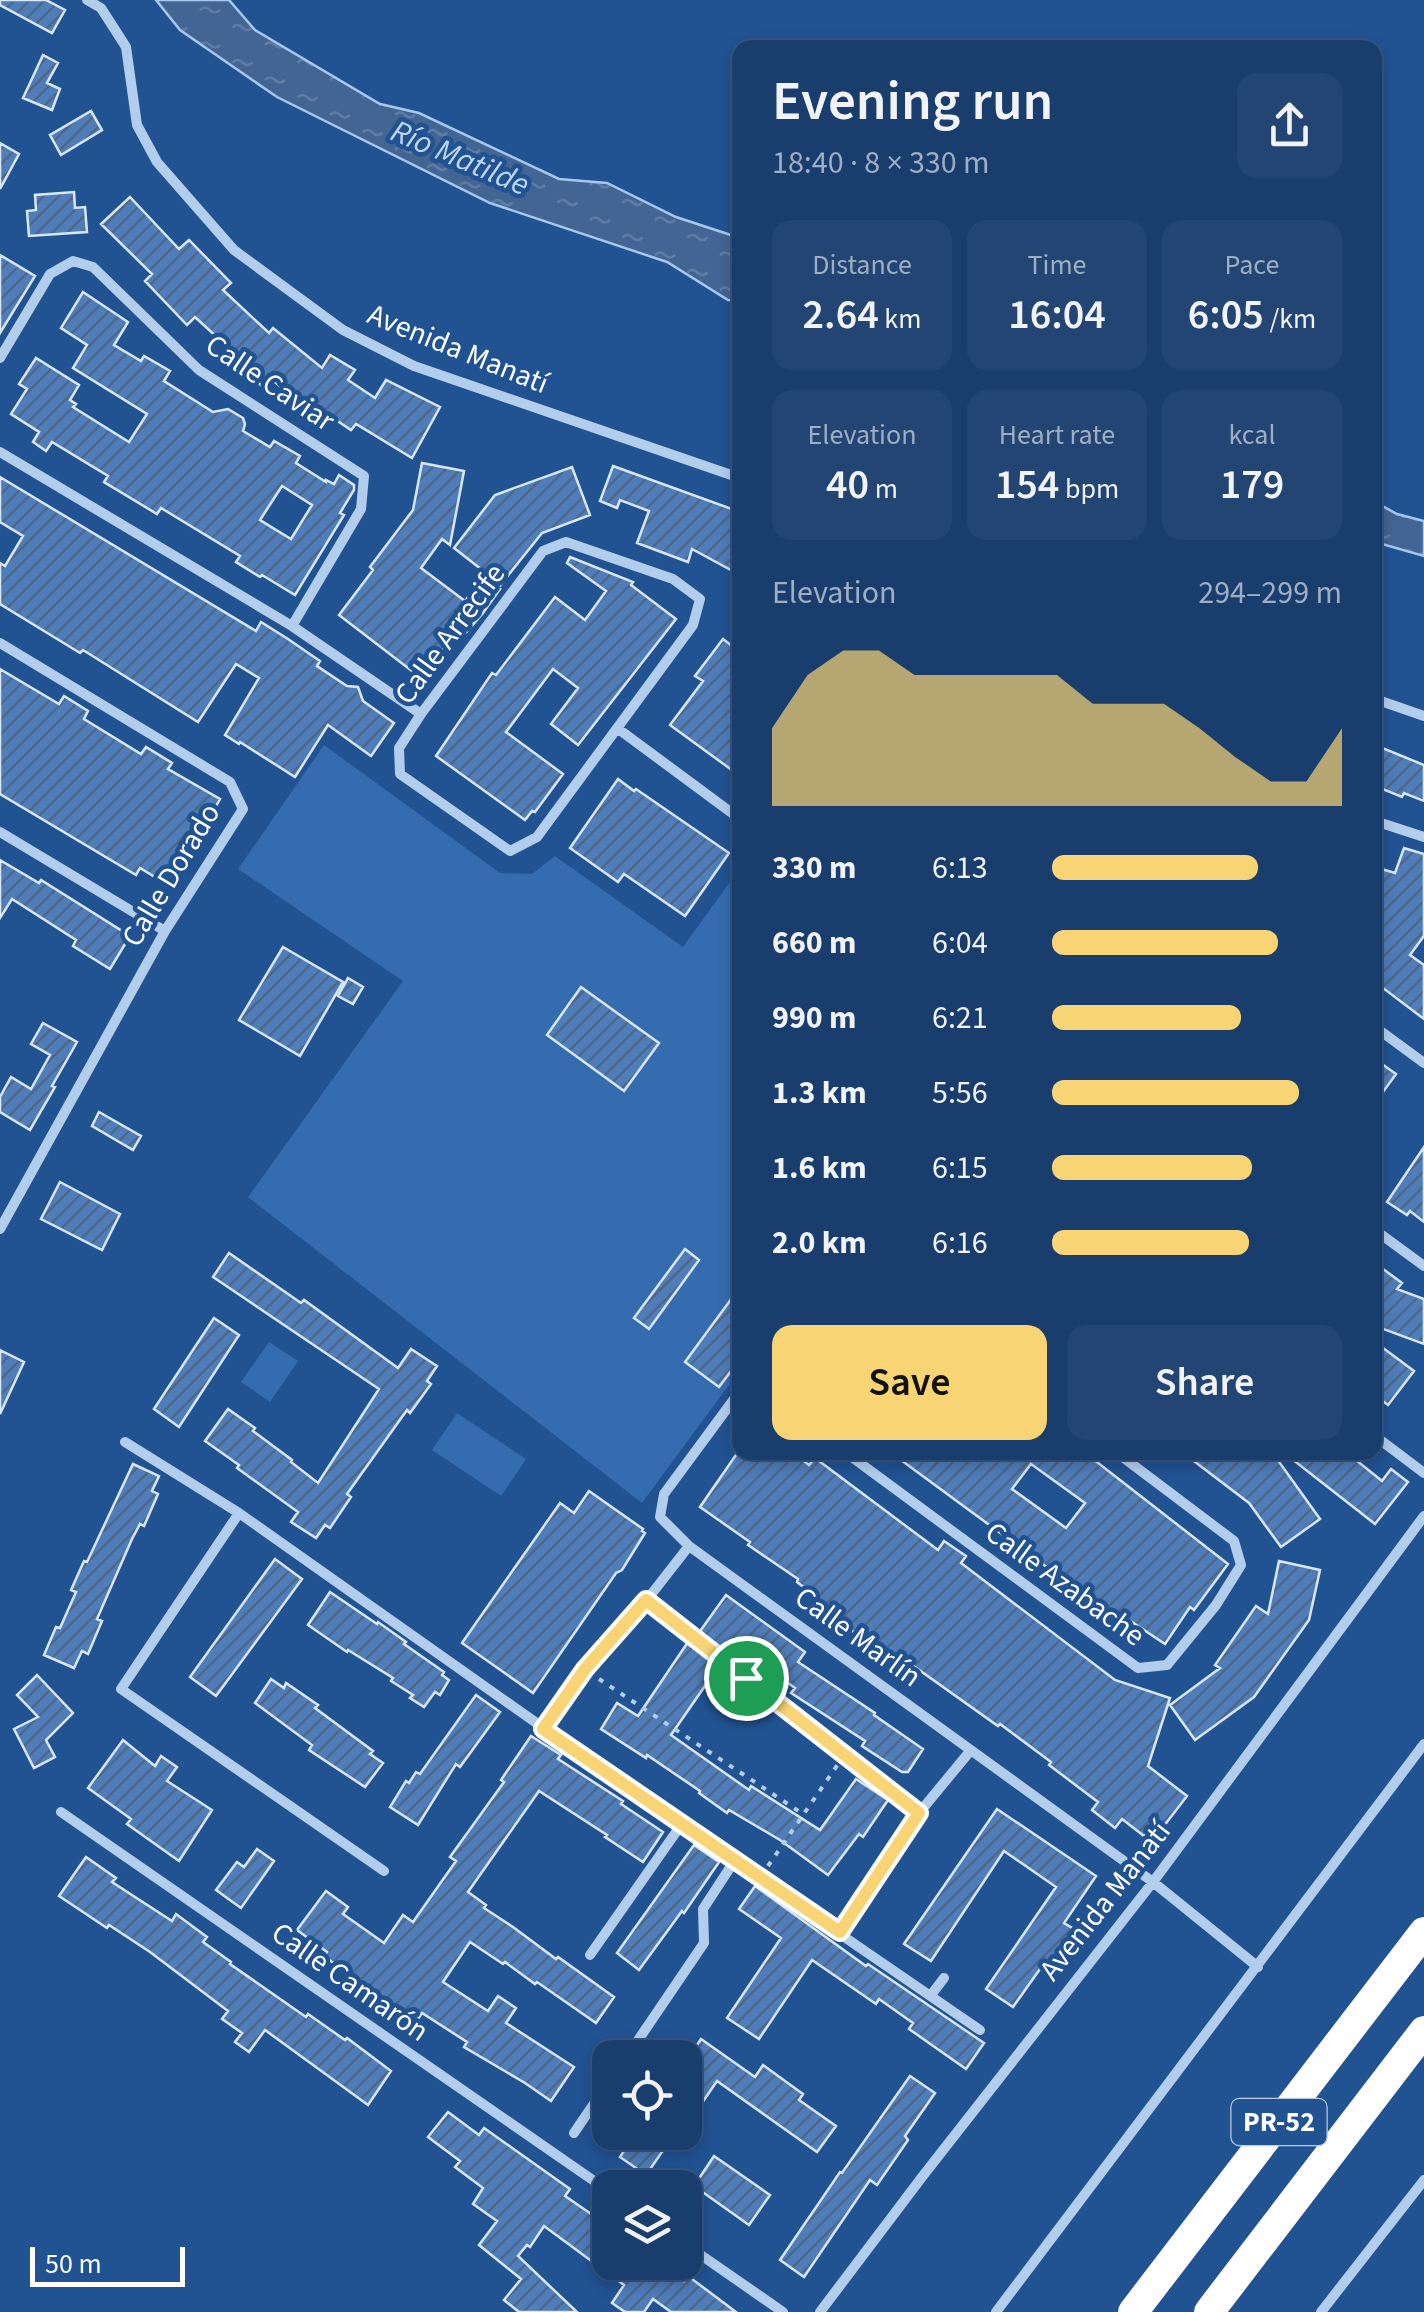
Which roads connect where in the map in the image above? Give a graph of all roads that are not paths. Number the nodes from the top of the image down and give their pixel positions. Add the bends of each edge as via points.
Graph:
1 (87, 0) edge
2 (0, 358) edge
3 (0, 452) edge
4 (732, 475) edge
5 (292, 626) junction
6 (0, 643) edge
7 (1382, 701) edge
8 (421, 714) junction
9 (1424, 716) edge
10 (617, 728) junction
11 (732, 812) edge
12 (1382, 823) edge
13 (0, 832) edge
14 (1424, 837) edge
15 (165, 932) junction
16 (1382, 1031) edge
17 (1424, 1063) edge
18 (0, 1229) edge
19 (1382, 1235) edge
20 (1424, 1266) edge
21 (732, 1402) edge
22 (1382, 1441) edge
23 (125, 1442) dead end
24 (856, 1460) edge
25 (1127, 1460) edge
26 (1424, 1473) edge
27 (239, 1513) junction
28 (1424, 1516) edge
29 (689, 1546) junction
30 (543, 1729) junction
31 (1424, 1744) edge
32 (971, 1750) junction
33 (61, 1812) dead end
34 (681, 1825) junction
35 (735, 1860) junction
36 (384, 1871) dead end
37 (1153, 1882) junction
38 (840, 1932) junction
39 (1424, 1932) edge
40 (590, 1955) dead end
41 (1258, 1967) junction
42 (944, 1978) dead end
43 (931, 1995) junction
44 (980, 2030) dead end
45 (1424, 2030) edge
46 (638, 2040) edge
47 (592, 2106) edge
48 (574, 2133) dead end
49 (592, 2180) edge
50 (1424, 2180) edge
51 (702, 2256) edge
52 (783, 2312) edge
53 (820, 2312) edge
54 (996, 2312) edge
55 (1134, 2312) edge
56 (1209, 2312) edge
57 (1320, 2312) edge

1 - 4 street, Avenida Manatí via 101,8 126,47 137,125 157,162 234,250 280,284 343,330 414,366
2 - 5 street, Calle Caviar via 50,274 73,261 92,267 198,370 364,476 361,509
3 - 5 street
5 - 8 street
6 - 15 street, Calle Dorado via 230,782 242,809
7 - 9 street
8 - 10 street, Calle Arrecife via 399,748 400,774 510,851 537,837
8 - 10 street, Calle Arrecife via 542,552 566,542 673,578 700,600 693,625
10 - 11 street
12 - 14 street
13 - 15 street
15 - 18 street, Calle Dorado
16 - 17 street
19 - 20 street
21 - 29 street, Calle Marlín via 664,1494 660,1517
22 - 26 street
23 - 27 street
24 - 25 street, Calle Azabache via 1138,1668 1167,1665 1241,1565 1234,1541
27 - 30 street
27 - 36 street via 121,1689
28 - 37 street, Avenida Manatí
29 - 30 street
29 - 32 street, Calle Marlín
30 - 34 street
31 - 41 street
32 - 37 street, Calle Marlín
32 - 38 street via 919,1813
33 - 49 street, Calle Camarón
34 - 35 street
34 - 40 street
35 - 38 street
35 - 46 street via 703,1909 704,1943
37 - 41 street, Calle Marlín
37 - 53 street, Avenida Manatí
38 - 43 street
39 - 55 highway, PR-52
41 - 54 street
42 - 43 street
43 - 44 street
45 - 56 highway, PR-52
47 - 48 street
50 - 57 street
51 - 52 street

